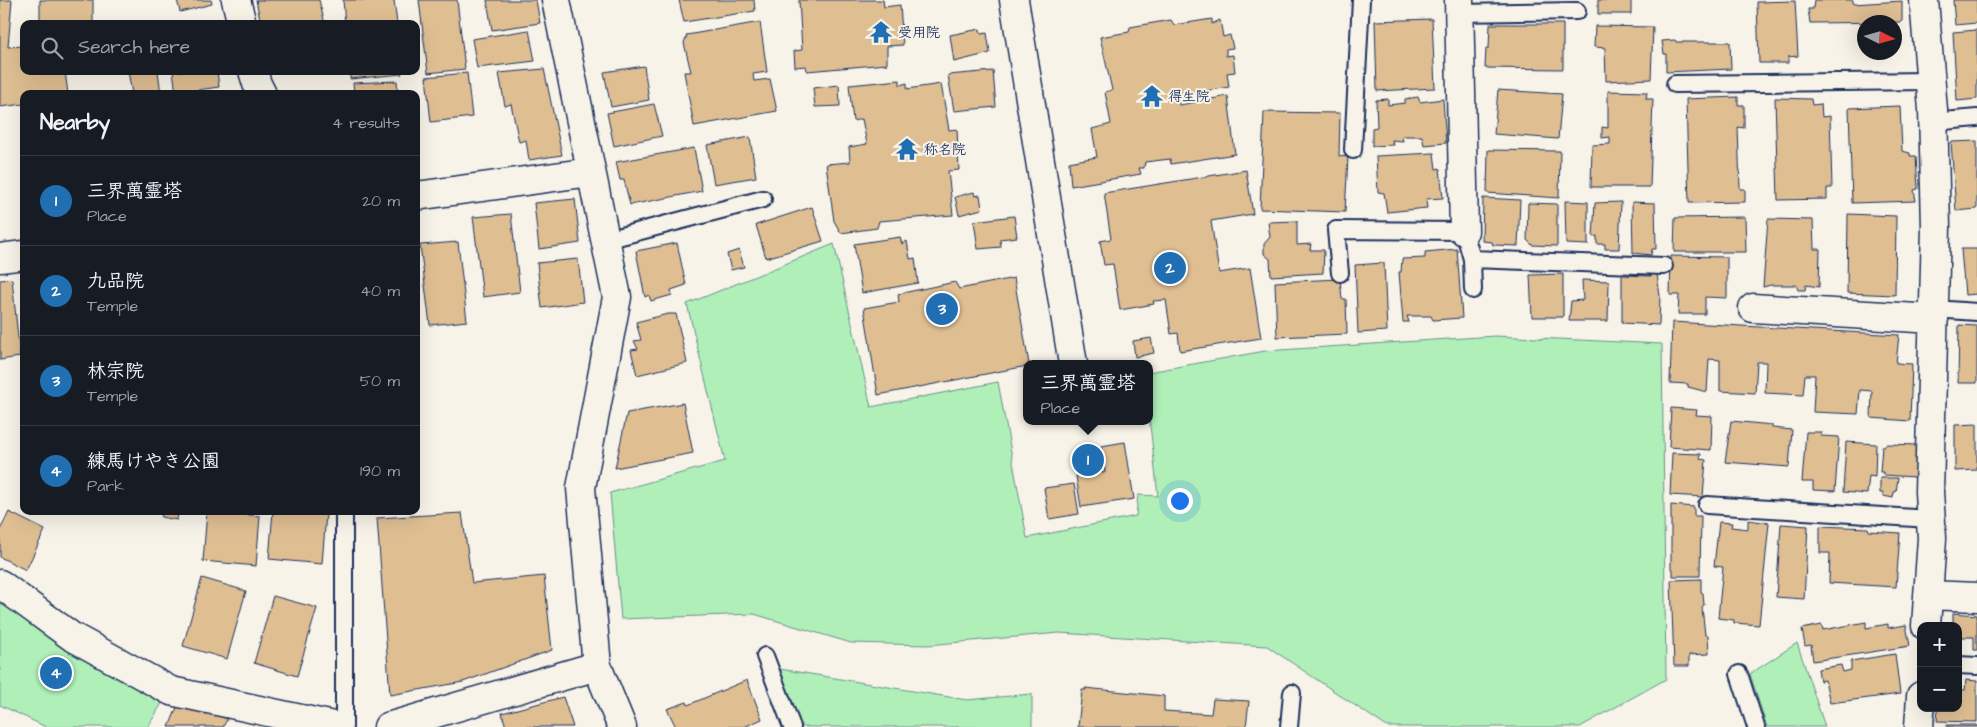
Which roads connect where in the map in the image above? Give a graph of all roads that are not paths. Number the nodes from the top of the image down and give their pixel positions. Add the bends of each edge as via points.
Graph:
1 (236, 0) edge
2 (556, 0) edge
3 (1014, 0) edge
4 (1361, 0) edge
5 (1924, 0) edge
6 (1459, 6) edge
7 (1577, 11) dead end
8 (241, 20) edge
9 (255, 75) edge
10 (1930, 81) junction
11 (1676, 84) dead end
12 (260, 90) edge
13 (1977, 118) edge
14 (1933, 122) junction
15 (1352, 150) dead end
16 (592, 172) junction
17 (420, 195) edge
18 (763, 199) dead end
19 (1464, 232) junction
20 (606, 240) junction
21 (20, 256) edge
22 (0, 258) edge
23 (1472, 259) junction
24 (1664, 266) dead end
25 (1340, 273) dead end
26 (1473, 290) dead end
27 (1753, 308) dead end
28 (1977, 312) edge
29 (1934, 314) junction
30 (1072, 360) edge
31 (1707, 505) dead end
32 (344, 515) dead end
33 (1930, 519) junction
34 (0, 584) edge
35 (1928, 595) junction
36 (1977, 597) edge
37 (1926, 622) edge
38 (765, 656) dead end
39 (1962, 665) edge
40 (597, 666) junction
41 (1977, 666) edge
42 (1739, 674) dead end
43 (1292, 694) dead end
44 (1919, 712) edge
45 (338, 727) edge
46 (344, 727) edge
47 (388, 727) edge
48 (622, 727) edge
49 (792, 727) edge
50 (1289, 727) edge
51 (1756, 727) edge
52 (1918, 727) edge

1 - 8 street
2 - 16 street
3 - 30 street
4 - 15 lane
5 - 10 street
6 - 7 lane
6 - 19 street
9 - 12 street
10 - 11 lane
10 - 14 street
13 - 14 lane
14 - 29 street
16 - 17 street
16 - 20 street
18 - 20 lane
19 - 23 lane
19 - 25 lane via 1336,230
20 - 40 street via 618,297 581,488
21 - 22 street
23 - 24 lane
23 - 26 lane
27 - 29 street
28 - 29 lane
29 - 33 street
31 - 33 lane
32 - 46 lane
33 - 35 street
34 - 45 street via 71,636 171,691
35 - 36 street
35 - 37 street
38 - 49 lane
39 - 41 lane
40 - 47 street
40 - 48 street
42 - 51 lane
43 - 50 lane
44 - 52 street

